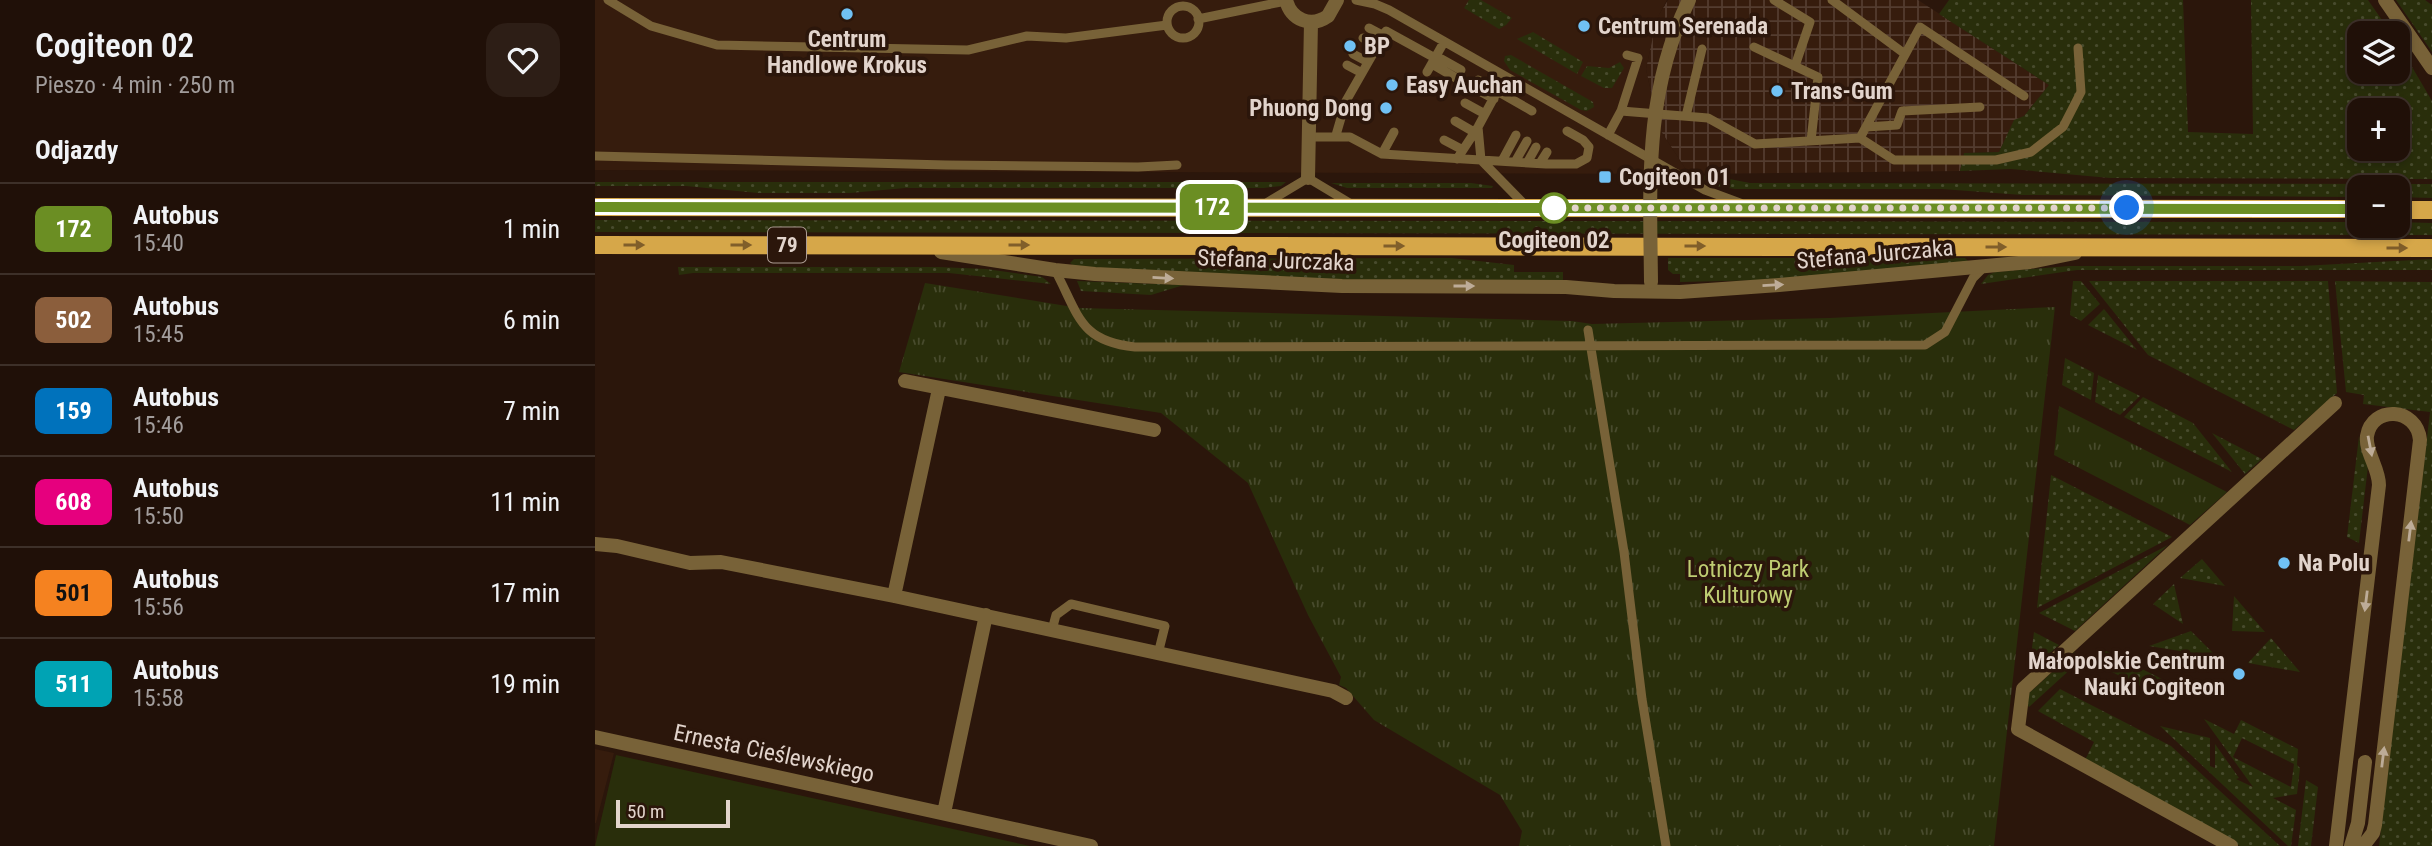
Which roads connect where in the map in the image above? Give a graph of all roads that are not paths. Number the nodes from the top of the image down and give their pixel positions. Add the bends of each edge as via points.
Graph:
1 (608, 0) edge
2 (1337, 0) edge
3 (1356, 0) edge
4 (1689, 0) edge
5 (1774, 0) edge
6 (1832, 0) edge
7 (2385, 0) edge
8 (1286, 1) edge
9 (1184, 4) edge
10 (1198, 19) junction
11 (1311, 22) junction
12 (1167, 25) junction
13 (1369, 28) dead end
14 (1384, 36) junction
15 (1363, 38) dead end
16 (1444, 42) junction
17 (1378, 46) junction
18 (1754, 47) dead end
19 (2078, 48) dead end
20 (1702, 49) dead end
21 (1353, 54) dead end
22 (1905, 54) junction
23 (1627, 55) dead end
24 (1368, 62) junction
25 (1433, 62) junction
26 (1347, 65) dead end
27 (1795, 66) junction
28 (2432, 68) edge
29 (1362, 73) junction
30 (1459, 74) dead end
31 (1505, 77) junction
32 (1476, 84) dead end
33 (1496, 95) junction
34 (2024, 96) dead end
35 (1465, 103) dead end
36 (1980, 107) dead end
37 (1532, 111) dead end
38 (1621, 111) junction
39 (1485, 114) junction
40 (1686, 116) junction
41 (1455, 121) dead end
42 (1866, 127) junction
43 (1476, 130) junction
44 (1567, 131) dead end
45 (1394, 132) dead end
46 (1336, 135) junction
47 (1516, 135) dead end
48 (1608, 135) junction
49 (1310, 136) junction
50 (1860, 138) junction
51 (1444, 140) dead end
52 (1527, 141) dead end
53 (1811, 141) junction
54 (1536, 147) dead end
55 (1463, 150) junction
56 (1546, 152) dead end
57 (1436, 153) dead end
58 (1382, 154) junction
59 (595, 156) edge
60 (1452, 159) junction
61 (1481, 160) junction
62 (1502, 161) junction
63 (1515, 162) junction
64 (1527, 163) junction
65 (1543, 164) junction
66 (1177, 166) dead end
67 (1308, 178) junction
68 (595, 207) edge
69 (1258, 207) junction
70 (1527, 207) junction
71 (1358, 208) junction
72 (1753, 208) junction
73 (2347, 209) edge
74 (2410, 210) edge
75 (2432, 210) edge
76 (595, 245) edge
77 (902, 245) junction
78 (2101, 248) junction
79 (2432, 248) edge
80 (1985, 266) junction
81 (1055, 270) junction
82 (1651, 286) junction
83 (1588, 330) dead end
84 (1591, 345) junction
85 (905, 381) dead end
86 (939, 389) junction
87 (2335, 403) dead end
88 (1154, 430) dead end
89 (595, 544) edge
90 (894, 596) junction
91 (986, 615) junction
92 (1052, 630) junction
93 (1158, 654) junction
94 (1346, 698) dead end
95 (595, 737) edge
96 (2365, 762) dead end
97 (944, 813) junction
98 (2358, 823) junction
99 (1091, 846) edge
100 (1666, 846) edge
101 (2231, 846) edge
102 (2337, 846) edge
103 (2351, 846) edge
104 (2363, 846) edge

1 - 12 lane via 651,26 732,45 968,50 1027,37 1066,38
2 - 11 street via 1328,16
3 - 16 lane via 1389,10
4 - 82 street, bridge via 1670,43 1654,109
5 - 27 lane via 1810,22
6 - 22 lane
7 - 28 street
8 - 10 lane
8 - 11 street via 1291,13
9 - 10 lane
9 - 12 lane via 1170,13
10 - 12 lane via 1195,32 1185,38 1173,35
11 - 49 street
13 - 14 lane
14 - 17 lane
14 - 25 lane via 1387,31
15 - 17 lane
16 - 25 lane
16 - 31 lane
17 - 24 lane
18 - 27 lane
19 - 50 lane via 2081,92 2063,127 2031,152 1996,160 1894,160
20 - 40 lane
21 - 24 lane
22 - 34 lane via 1920,27
22 - 42 lane
23 - 38 lane via 1638,58
24 - 29 lane
25 - 30 lane
26 - 29 lane
27 - 53 lane via 1818,77
29 - 46 lane via 1346,101
31 - 33 lane
31 - 48 lane
32 - 33 lane
33 - 37 lane
33 - 39 lane
35 - 39 lane
36 - 42 lane via 1902,111 1898,125
38 - 40 lane
38 - 48 lane
39 - 43 lane
40 - 53 lane via 1708,118 1755,144
41 - 43 lane
42 - 50 lane
43 - 55 lane
43 - 61 lane
44 - 65 lane via 1587,143 1587,158 1576,164
45 - 58 lane
46 - 49 lane
46 - 58 lane
47 - 62 lane
48 - 72 lane via 1705,190
49 - 67 street
50 - 53 lane
51 - 55 lane
52 - 63 lane
54 - 64 lane
55 - 60 lane
56 - 65 lane
57 - 60 lane
58 - 60 lane
59 - 66 lane
60 - 61 lane
61 - 62 lane
61 - 70 lane
62 - 63 lane
63 - 64 lane
64 - 65 lane
67 - 69 lane
67 - 71 lane
68 - 69 main road, 79
69 - 71 main road, 79
70 - 71 main road, 79
70 - 72 main road, 79
72 - 73 main road, 79
74 - 75 main road
76 -> 77 main road, 79
77 -> 78 main road, 79
77 - 81 street, Stefana Jurczaka
78 -> 79 main road, 79
78 - 80 street, Stefana Jurczaka
82 -> 80 street, Stefana Jurczaka via 1779,285
80 - 84 lane via 1973,278 1945,332 1924,345
81 -> 82 street, Stefana Jurczaka via 1342,286
81 - 84 lane via 1094,337 1120,346
83 - 84 lane
84 - 100 lane
85 - 86 street
86 - 88 street
86 - 90 street
87 - 101 street via 2023,689 2018,729
89 - 90 street via 689,563 721,562
90 - 91 street
91 - 92 street
91 - 97 street
92 - 93 street
92 - 93 lane via 1056,615 1071,604 1165,625
93 - 94 street via 1333,691
95 - 97 street, Ernesta Cieślewskiego
96 - 98 street
97 - 99 street, Ernesta Cieślewskiego
98 - 102 street
98 - 103 street
104 -> 102 street via 2375,825 2420,440 2412,420 2400,415 2380,418 2367,435 2379,485

